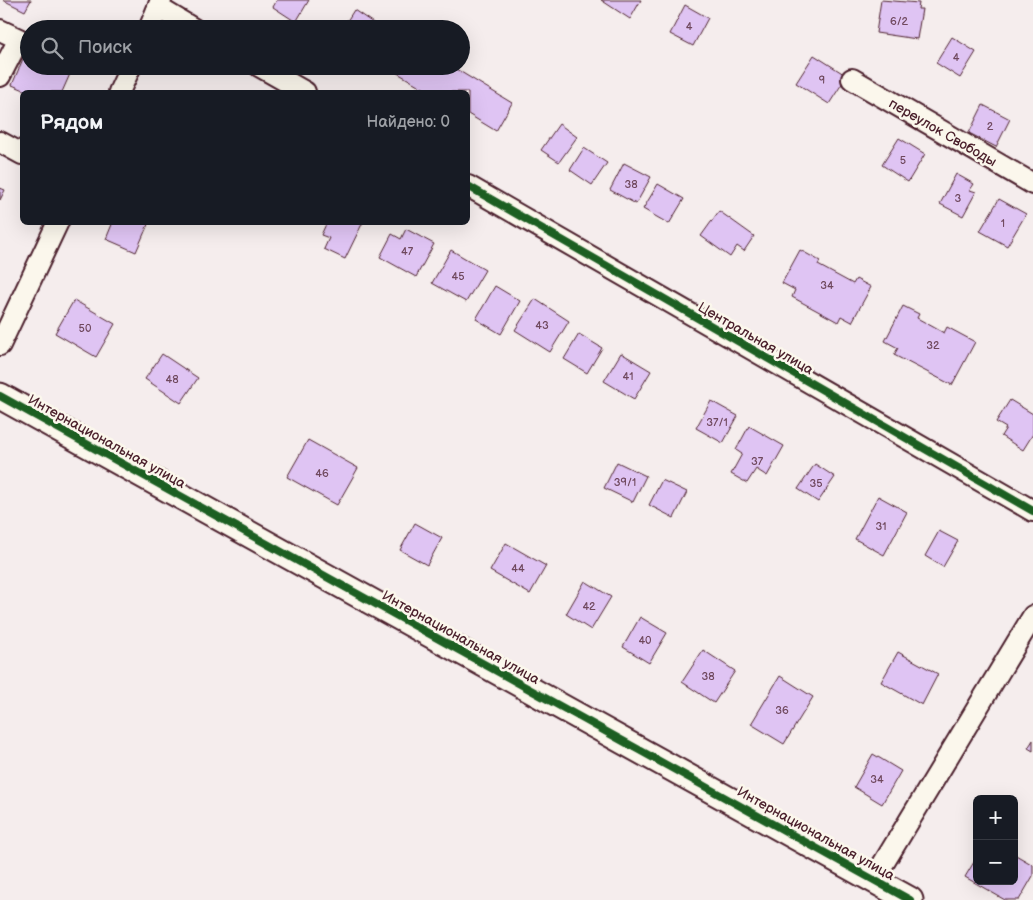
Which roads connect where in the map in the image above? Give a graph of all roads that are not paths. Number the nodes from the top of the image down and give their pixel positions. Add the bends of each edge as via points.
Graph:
1 (160, 4) edge
2 (153, 20) edge
3 (182, 20) edge
4 (0, 30) edge
5 (127, 75) edge
6 (275, 75) edge
7 (0, 76) edge
8 (852, 79) dead end
9 (120, 90) edge
10 (301, 90) edge
11 (0, 142) edge
12 (20, 153) edge
13 (1033, 184) edge
14 (470, 187) edge
15 (57, 225) edge
16 (0, 345) edge
17 (0, 396) edge
18 (1033, 511) edge
19 (1033, 616) edge
20 (874, 879) junction
21 (910, 900) edge

1 - 2 street
1 - 3 street
4 - 7 street via 19,39
5 - 9 street
6 - 10 street
8 - 13 street, переулок Свободы
11 - 12 street
14 - 18 street, Центральная улица
15 - 16 street
17 - 20 street, Интернациональная улица
19 - 20 street
20 - 21 street, Интернациональная улица

